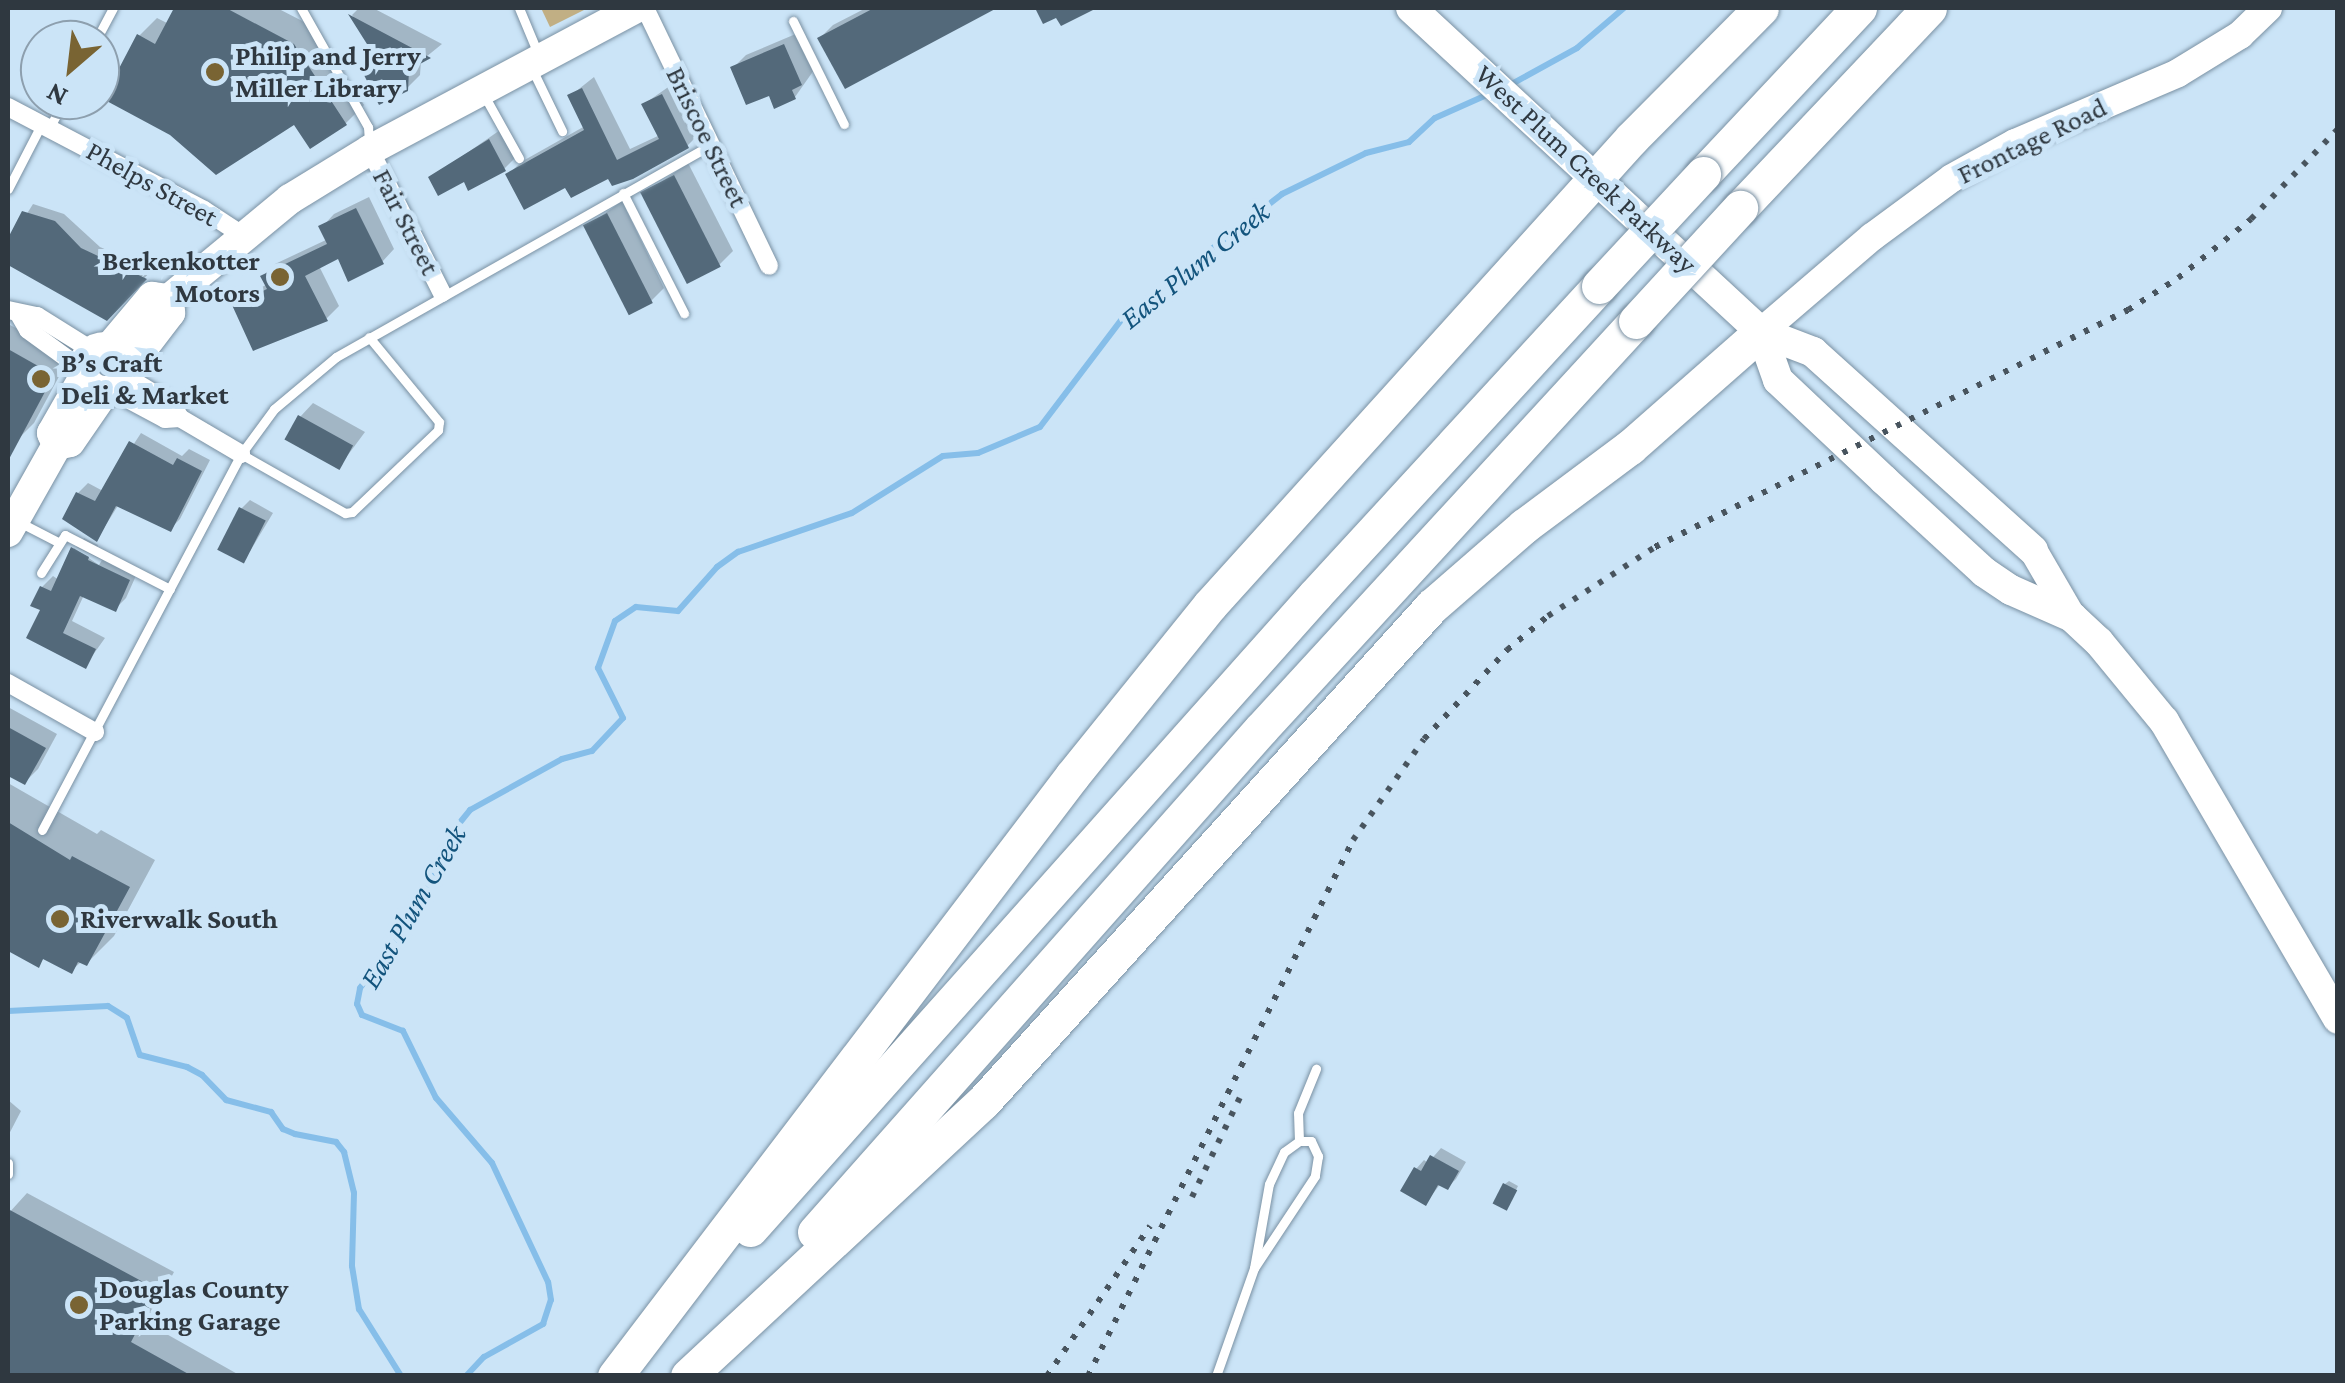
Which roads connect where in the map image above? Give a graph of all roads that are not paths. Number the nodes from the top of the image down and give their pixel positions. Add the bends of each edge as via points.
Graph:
1 (302, 8) edge
2 (519, 8) edge
3 (636, 8) edge
4 (645, 8) edge
5 (1411, 8) edge
6 (1761, 8) edge
7 (1859, 8) edge
8 (1928, 8) edge
9 (2268, 8) edge
10 (793, 21) dead end
11 (535, 61) junction
12 (482, 90) junction
13 (8, 106) edge
14 (49, 120) edge
15 (844, 124) dead end
16 (45, 126) junction
17 (562, 131) dead end
18 (712, 144) junction
19 (370, 150) junction
20 (519, 158) dead end
21 (1597, 177) junction
22 (8, 189) edge
23 (622, 193) junction
24 (242, 235) junction
25 (769, 266) dead end
26 (442, 293) junction
27 (684, 312) dead end
28 (14, 313) edge
29 (1761, 332) junction
30 (368, 337) junction
31 (105, 372) junction
32 (241, 454) junction
33 (11, 526) edge
34 (58, 542) junction
35 (2033, 550) joint
36 (41, 573) dead end
37 (170, 589) junction
38 (2072, 617) junction
39 (8, 683) edge
40 (96, 732) junction
41 (42, 830) dead end
42 (2300, 958) junction
43 (2338, 1020) edge
44 (2338, 1042) edge
45 (1316, 1069) dead end
46 (1299, 1141) junction
47 (8, 1163) edge
48 (8, 1174) edge
49 (1254, 1268) junction
50 (618, 1376) edge
51 (688, 1376) edge
52 (1216, 1376) edge

1 - 19 lane via 368,128
2 - 11 lane
3 - 11 main road
4 - 18 street, Briscoe Street
5 - 21 main road, West Plum Creek Parkway
6 - 21 highway
7 - 50 highway, bridge via 1314,596
8 - 51 highway, bridge via 1061,952
9 - 29 main road, Frontage Road via 2178,73 2015,143 1952,178
10 - 15 lane
11 - 12 main road
11 - 17 lane
12 - 19 main road
12 - 20 lane
13 - 16 street, Phelps Street
14 - 16 lane
16 - 22 lane
16 - 24 street, Phelps Street
18 - 23 lane
18 - 25 street, Briscoe Street
19 - 24 main road
19 - 26 street, Fair Street
21 - 29 main road, West Plum Creek Parkway
21 - 50 highway via 1123,710
23 - 26 lane
23 - 27 lane
24 - 31 main road via 170,299 152,297
26 - 30 lane
28 - 31 street via 36,316
29 - 35 main road, West Plum Creek Parkway via 1812,352
29 - 38 main road, West Plum Creek Parkway via 1778,380 1927,520 1998,582
29 - 51 highway via 1432,606 983,1102
30 - 32 lane via 299,385
30 - 32 lane via 439,422 352,512
31 - 32 street via 165,419 180,418
31 - 33 main road via 52,433 57,445
32 - 37 lane
33 - 34 lane
34 - 36 lane
34 - 37 lane via 65,535 102,550
35 - 38 main road, West Plum Creek Parkway
37 - 40 lane
38 - 42 main road, West Plum Creek Parkway via 2164,721
39 - 40 street
40 - 41 lane
42 - 43 main road, West Plum Creek Parkway
42 - 44 main road, West Plum Creek Parkway
45 - 46 lane via 1298,1113
46 - 49 lane via 1284,1152 1270,1184
46 - 49 lane via 1311,1141 1318,1156 1315,1176
47 - 48 lane
49 - 52 lane

